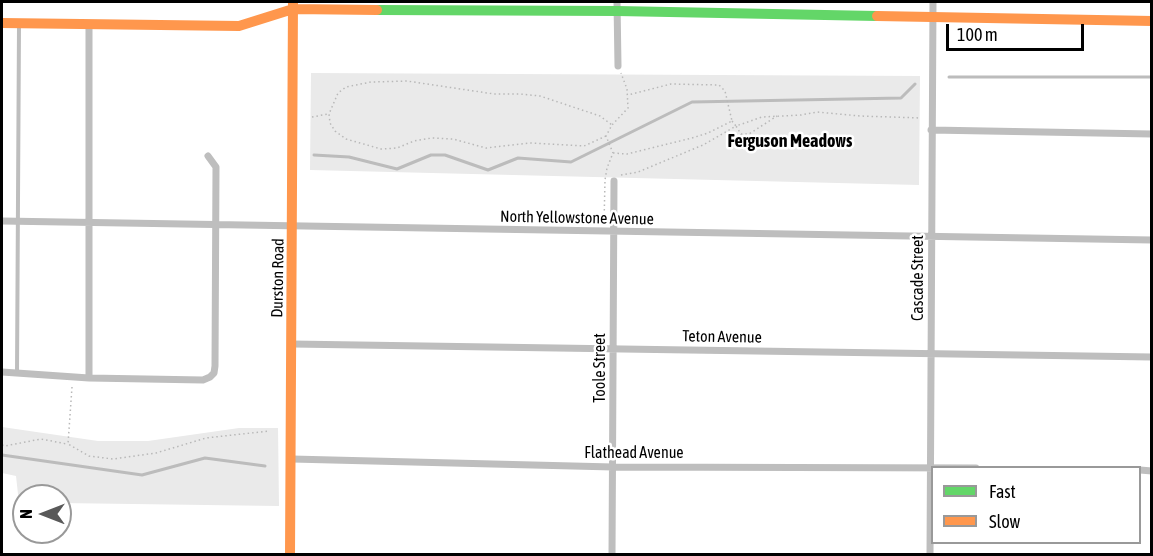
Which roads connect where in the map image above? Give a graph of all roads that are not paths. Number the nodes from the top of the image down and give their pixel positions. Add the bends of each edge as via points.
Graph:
1 (933, 2) edge
2 (293, 5) edge
3 (617, 6) edge
4 (932, 17) junction
5 (1152, 21) edge
6 (2, 23) edge
7 (19, 24) junction
8 (89, 25) junction
9 (618, 66) road end
10 (932, 130) junction
11 (1152, 134) edge
12 (208, 156) dead end
13 (614, 181) dead end
14 (2, 221) edge
15 (18, 222) junction
16 (89, 223) junction
17 (216, 226) junction
18 (293, 227) junction
19 (613, 231) junction
20 (931, 236) junction
21 (1152, 240) edge
22 (292, 344) junction
23 (614, 349) junction
24 (931, 353) junction
25 (1152, 357) edge
26 (2, 372) edge
27 (17, 373) junction
28 (89, 378) junction
29 (292, 459) junction
30 (613, 467) junction
31 (930, 467) junction
32 (290, 555) edge
33 (612, 555) edge
34 (930, 555) edge

1 - 4 street, Cascade Street
2 - 3 street
2 - 8 street via 239,26
2 - 18 street, Durston Road
3 - 4 street
3 - 9 street
4 - 5 street
4 - 10 street, Cascade Street
6 - 7 street
7 - 8 street
7 - 15 lane
8 - 16 street
10 - 11 street
10 - 20 street, Cascade Street
12 - 17 street via 216,168
13 - 19 street, Toole Street
14 - 15 street, North Yellowstone Avenue
15 - 16 street, North Yellowstone Avenue
15 - 27 lane
16 - 17 street, North Yellowstone Avenue
16 - 28 street
17 - 18 street, North Yellowstone Avenue
17 - 28 street via 214,373 203,380
18 - 19 street, North Yellowstone Avenue
18 - 22 street, Durston Road
19 - 20 street, North Yellowstone Avenue
19 - 23 street, Toole Street
20 - 21 street, North Yellowstone Avenue
20 - 24 street, Cascade Street
22 - 23 street, Teton Avenue
22 - 29 street, Durston Road
23 - 24 street, Teton Avenue
23 - 30 street, Toole Street
24 - 25 street, Teton Avenue
24 - 31 street, Cascade Street
26 - 27 street
27 - 28 street
29 - 30 street, Flathead Avenue
29 - 32 street, Durston Road
30 - 31 street, Flathead Avenue
30 - 33 street, Toole Street
31 - 34 street, Cascade Street

